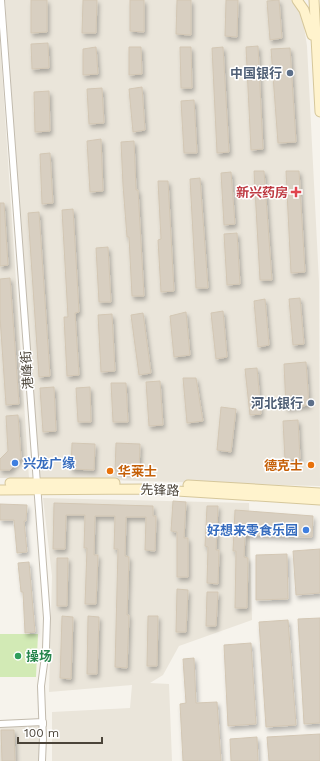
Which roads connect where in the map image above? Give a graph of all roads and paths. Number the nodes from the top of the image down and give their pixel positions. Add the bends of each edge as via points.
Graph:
1 (1, 0) edge
2 (297, 0) edge
3 (314, 0) edge
4 (317, 62) junction
5 (320, 112) edge
6 (0, 484) edge
7 (36, 486) junction
8 (0, 490) edge
9 (320, 493) edge
10 (320, 500) edge
11 (43, 722) junction
12 (0, 724) edge
13 (42, 761) edge

1 - 7 street, 港峰街
2 - 4 street via 310,27
3 - 4 street
4 - 5 street
6 - 7 street
7 - 8 street, 先锋路
7 - 9 street via 156,483
7 - 10 street, 先锋路 via 145,489
7 - 11 street, 港峰街 via 46,618 46,649 41,686
11 - 12 street
11 - 13 street, 港峰街

